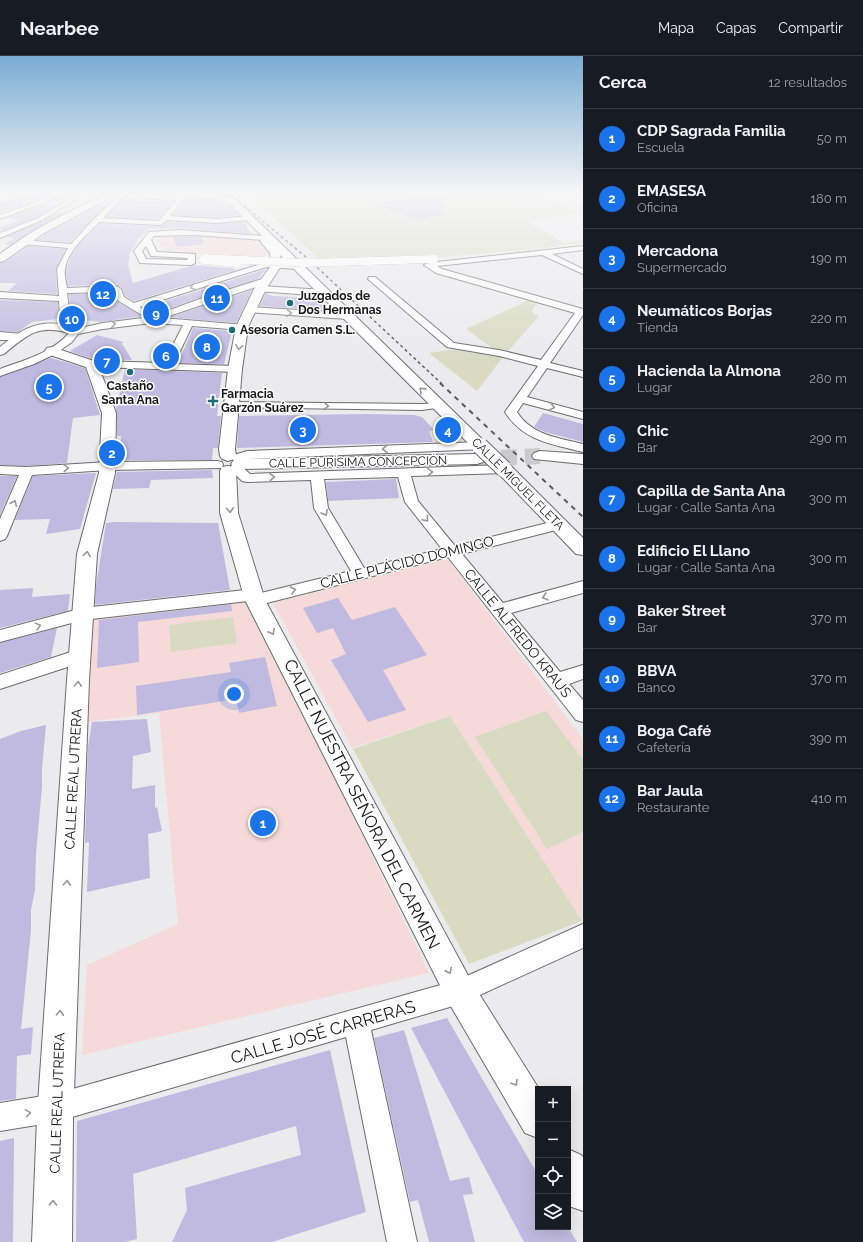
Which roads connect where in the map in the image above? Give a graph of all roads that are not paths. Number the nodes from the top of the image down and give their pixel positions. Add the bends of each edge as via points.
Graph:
1 (13, 249) edge
2 (70, 249) edge
3 (139, 249) edge
4 (153, 249) edge
5 (273, 249) edge
6 (278, 249) edge
7 (573, 249) edge
8 (545, 253) junction
9 (204, 258) junction
10 (0, 259) edge
11 (191, 260) junction
12 (431, 262) junction
13 (237, 263) dead end
14 (276, 266) junction
15 (257, 267) junction
16 (298, 267) junction
17 (583, 272) edge
18 (372, 279) dead end
19 (262, 285) junction
20 (325, 293) junction
21 (0, 295) edge
22 (64, 295) junction
23 (133, 306) junction
24 (250, 310) junction
25 (582, 310) edge
26 (347, 316) junction
27 (151, 320) junction
28 (189, 323) junction
29 (63, 324) dead end
30 (242, 327) junction
31 (75, 332) junction
32 (0, 336) edge
33 (18, 337) junction
34 (52, 351) junction
35 (0, 352) edge
36 (544, 364) junction
37 (92, 365) junction
38 (167, 367) junction
39 (235, 369) junction
40 (0, 373) edge
41 (583, 374) edge
42 (520, 399) junction
43 (231, 405) junction
44 (439, 405) junction
45 (583, 416) edge
46 (583, 448) edge
47 (478, 452) junction
48 (540, 456) tunnel mouth
49 (583, 459) edge
50 (231, 464) junction
51 (108, 466) junction
52 (504, 469) junction
53 (0, 470) edge
54 (27, 471) junction
55 (404, 472) junction
56 (317, 475) junction
57 (559, 525) junction
58 (1, 530) edge
59 (583, 549) edge
60 (452, 551) junction
61 (360, 573) junction
62 (583, 587) edge
63 (254, 597) junction
64 (500, 610) junction
65 (82, 614) junction
66 (0, 636) edge
67 (80, 656) junction
68 (583, 672) edge
69 (556, 681) junction
70 (0, 682) edge
71 (583, 714) edge
72 (583, 937) edge
73 (460, 992) junction
74 (356, 1022) junction
75 (55, 1108) junction
76 (535, 1115) edge
77 (0, 1117) edge
78 (571, 1173) edge
79 (583, 1192) edge
80 (52, 1242) edge
81 (402, 1242) edge

1 - 10 street
2 - 22 street via 61,269
3 - 11 street via 143,261
4 - 11 street via 154,254
5 - 14 street
6 - 16 street, CALLE MIGUEL FLETA
7 - 8 street
8 - 12 street
8 - 17 street
9 - 11 street
9 - 12 street, bridge via 305,263
9 - 13 street, bridge via 203,260
11 - 15 street
12 - 25 street via 439,271
14 - 15 street
14 - 16 street
14 - 19 street, CALLE NUESTRA SEÑORA DEL CARMEN
15 -> 23 street
16 - 20 street, CALLE MIGUEL FLETA
18 - 36 street via 451,345
19 - 20 street
19 - 24 street, CALLE NUESTRA SEÑORA DEL CARMEN
19 - 27 street via 208,298
20 - 26 street, CALLE MIGUEL FLETA
21 - 22 street
22 - 23 street via 117,289 120,298
22 - 29 street
23 - 27 street
24 -> 26 street
24 - 30 street, CALLE NUESTRA SEÑORA DEL CARMEN
25 - 36 street via 573,329
44 -> 26 street, CALLE MIGUEL FLETA
27 - 28 street
31 -> 27 street
28 - 30 street
28 - 38 street
30 -> 39 street, CALLE NUESTRA SEÑORA DEL CARMEN
31 - 33 street via 60,327 42,326
31 - 34 street
32 - 33 street
33 - 35 street
34 - 37 street
34 - 40 street
36 - 41 street
36 - 42 street
37 - 38 street
37 - 51 street, CALLE REAL UTRERA via 109,413
38 - 39 street
39 - 43 street, CALLE NUESTRA SEÑORA DEL CARMEN
42 -> 45 street
42 - 46 street via 511,412 520,425 531,433
43 -> 44 street
43 - 50 street, CALLE NUESTRA SEÑORA DEL CARMEN via 227,449
44 - 47 street, CALLE MIGUEL FLETA
47 - 50 street, CALLE PURÍSIMA CONCEPCIÓN
47 - 52 street, CALLE MIGUEL FLETA, bridge
48 - 49 street
50 - 51 street, CALLE PURÍSIMA CONCEPCIÓN
50 -> 56 street via 247,478
50 -> 63 street, CALLE NUESTRA SEÑORA DEL CARMEN via 229,513
54 -> 51 street, CALLE PURÍSIMA CONCEPCIÓN
65 -> 51 street, CALLE REAL UTRERA via 87,554
55 -> 52 street
52 - 57 street, CALLE MIGUEL FLETA
53 - 54 street, CALLE PURÍSIMA CONCEPCIÓN
58 -> 54 street
55 - 56 street
55 -> 60 street, CALLE ALFREDO KRAUS via 412,502
56 -> 61 street via 322,508
57 - 59 street, CALLE MIGUEL FLETA
57 - 60 street, CALLE PLÁCIDO DOMINGO
60 - 61 street, CALLE PLÁCIDO DOMINGO
60 - 64 street, CALLE ALFREDO KRAUS
63 -> 61 street, CALLE PLÁCIDO DOMINGO
62 -> 64 street
63 - 65 street, CALLE PLÁCIDO DOMINGO
63 -> 73 street, CALLE NUESTRA SEÑORA DEL CARMEN
64 - 69 street, CALLE ALFREDO KRAUS
66 -> 65 street, CALLE PLÁCIDO DOMINGO
65 - 67 street, CALLE REAL UTRERA
67 - 70 street
75 -> 67 street, CALLE REAL UTRERA
68 - 69 street
69 - 71 street, CALLE ALFREDO KRAUS
72 - 73 street, CALLE JOSÉ CARRERAS
73 - 74 street, CALLE JOSÉ CARRERAS
73 -> 76 street, CALLE NUESTRA SEÑORA DEL CARMEN
74 - 75 street, CALLE JOSÉ CARRERAS
74 - 81 street
77 -> 75 street, CALLE JOSÉ CARRERAS
80 -> 75 street, CALLE REAL UTRERA
78 - 79 street

